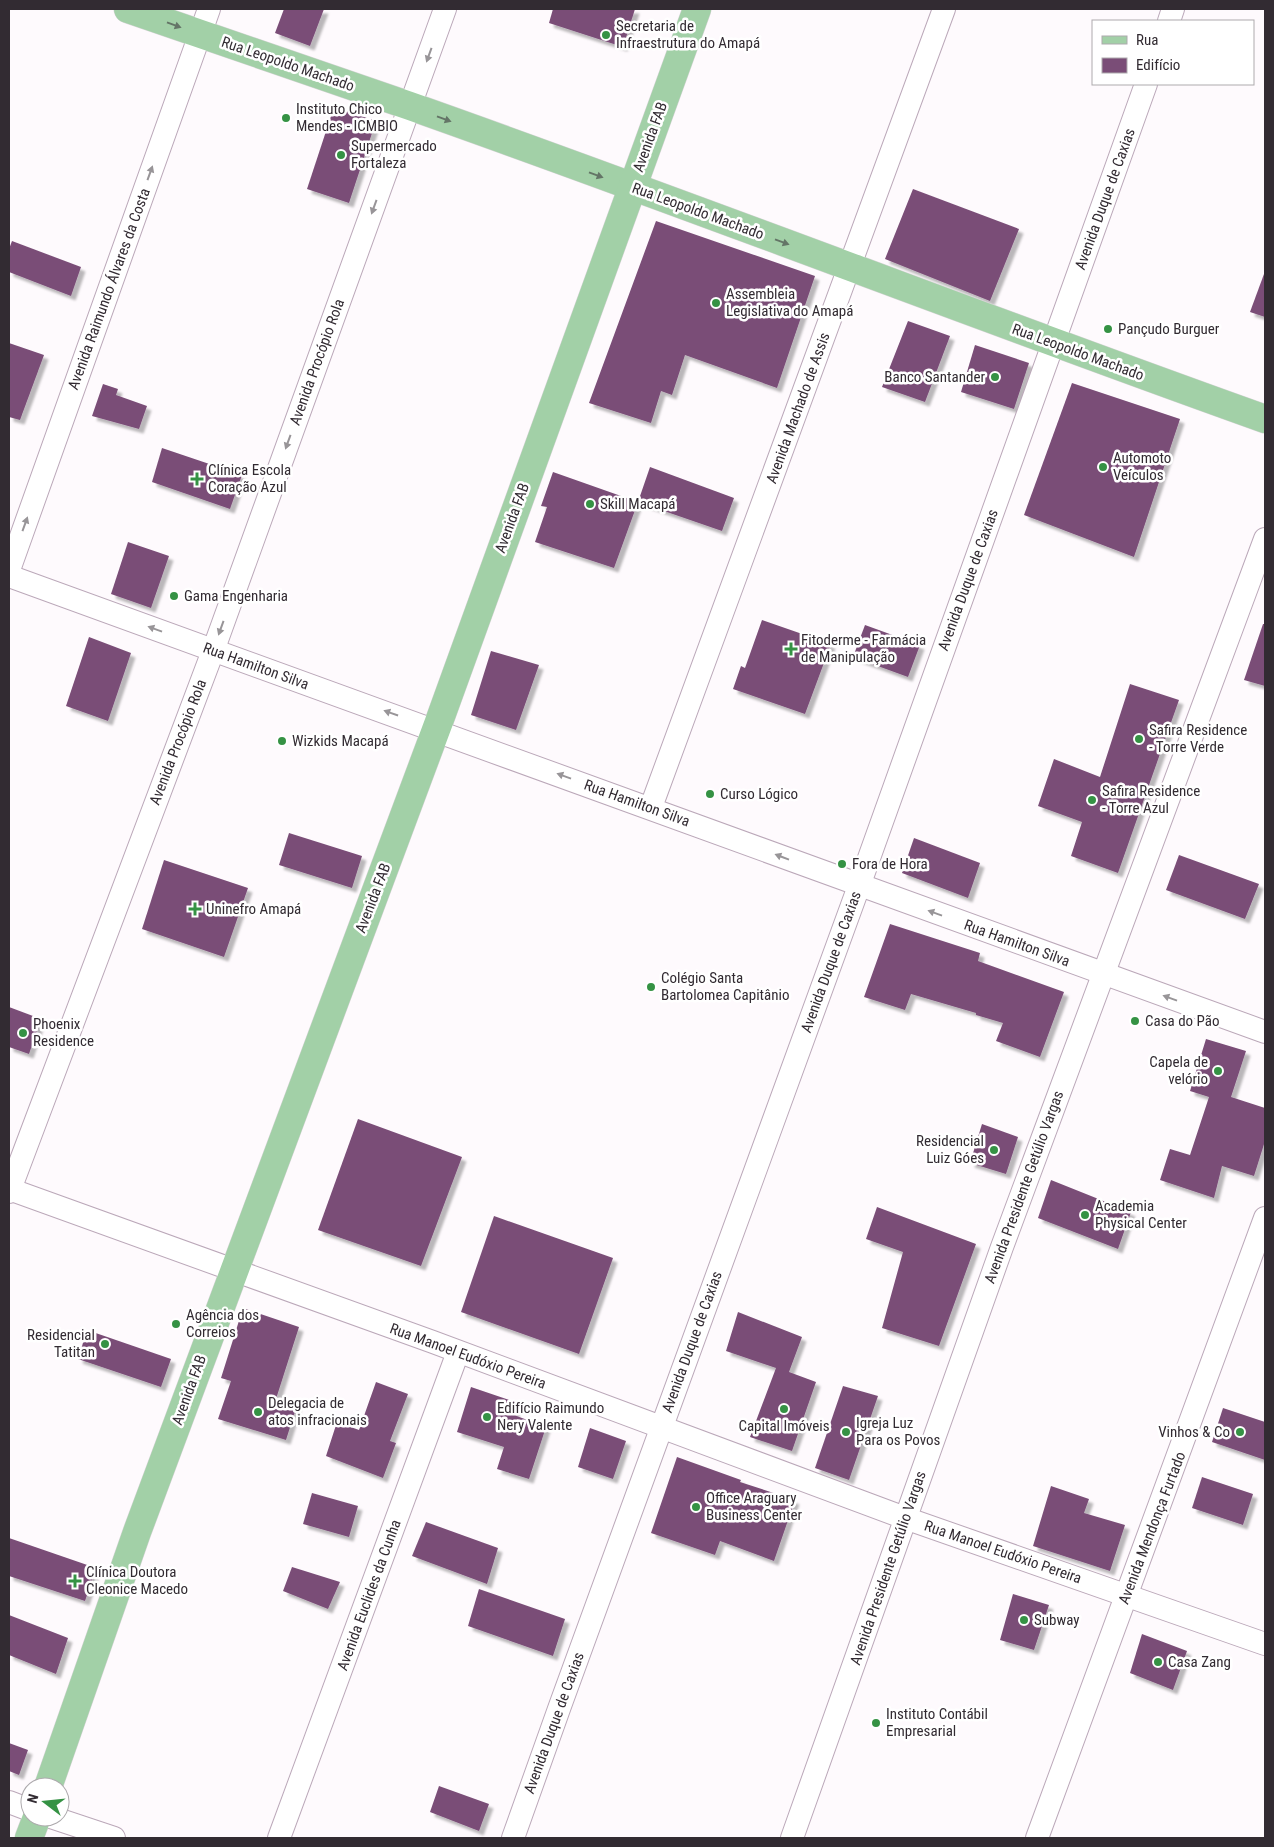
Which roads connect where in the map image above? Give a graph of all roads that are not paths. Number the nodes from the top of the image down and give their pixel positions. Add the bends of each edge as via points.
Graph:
1 (128, 9) edge
2 (209, 9) edge
3 (446, 9) edge
4 (697, 9) edge
5 (944, 9) edge
6 (200, 34) junction
7 (1146, 85) edge
8 (410, 106) junction
9 (632, 187) junction
10 (851, 267) junction
11 (1053, 344) junction
12 (1265, 419) edge
13 (1265, 539) edge
14 (9, 570) edge
15 (9, 576) edge
16 (213, 650) junction
17 (436, 730) junction
18 (650, 807) junction
19 (859, 886) junction
20 (1103, 974) junction
21 (1265, 1032) edge
22 (9, 1190) edge
23 (1265, 1218) edge
24 (233, 1270) junction
25 (458, 1352) junction
26 (661, 1428) junction
27 (905, 1518) junction
28 (1127, 1595) junction
29 (1265, 1644) edge
30 (51, 1777) edge
31 (70, 1823) edge
32 (114, 1838) edge
33 (279, 1838) edge
34 (513, 1838) edge
35 (792, 1838) edge
36 (1037, 1838) edge

1 -> 6 main road, Rua Leopoldo Machado
2 - 6 street, Avenida Raimundo Álvares da Costa
3 -> 8 street, Avenida Procópio Rola
4 - 9 main road, Avenida FAB
5 - 10 street, Avenida Machado de Assis
6 - 8 main road, Rua Leopoldo Machado
14 -> 6 street, Avenida Raimundo Álvares da Costa
7 - 11 street, Avenida Duque de Caxias
8 -> 9 main road, Rua Leopoldo Machado
8 -> 16 street, Avenida Procópio Rola
9 -> 10 main road, Rua Leopoldo Machado
9 - 17 main road, Avenida FAB
10 - 11 main road, Rua Leopoldo Machado
10 - 18 street, Avenida Machado de Assis
11 - 12 main road, Rua Leopoldo Machado
11 - 19 street, Avenida Duque de Caxias
13 - 20 street, Avenida Presidente Getúlio Vargas
16 -> 15 street, Rua Hamilton Silva
17 -> 16 street, Rua Hamilton Silva
16 - 22 street, Avenida Procópio Rola
18 -> 17 street, Rua Hamilton Silva
17 - 24 main road, Avenida FAB
19 -> 18 street, Rua Hamilton Silva
20 -> 19 street, Rua Hamilton Silva
19 - 26 street, Avenida Duque de Caxias
21 -> 20 street, Rua Hamilton Silva
20 - 27 street, Avenida Presidente Getúlio Vargas
22 - 24 street, Rua Manoel Eudóxio Pereira
23 - 28 street, Avenida Mendonça Furtado
24 - 25 street, Rua Manoel Eudóxio Pereira
24 - 30 main road, Avenida FAB via 136,1532
25 - 26 street, Rua Manoel Eudóxio Pereira
25 - 33 street, Avenida Euclides da Cunha
26 - 27 street, Rua Manoel Eudóxio Pereira
26 - 34 street, Avenida Duque de Caxias
27 - 28 street, Rua Manoel Eudóxio Pereira
27 - 35 street, Avenida Presidente Getúlio Vargas
28 - 29 street, Rua Manoel Eudóxio Pereira
28 - 36 street, Avenida Mendonça Furtado
31 - 32 street

